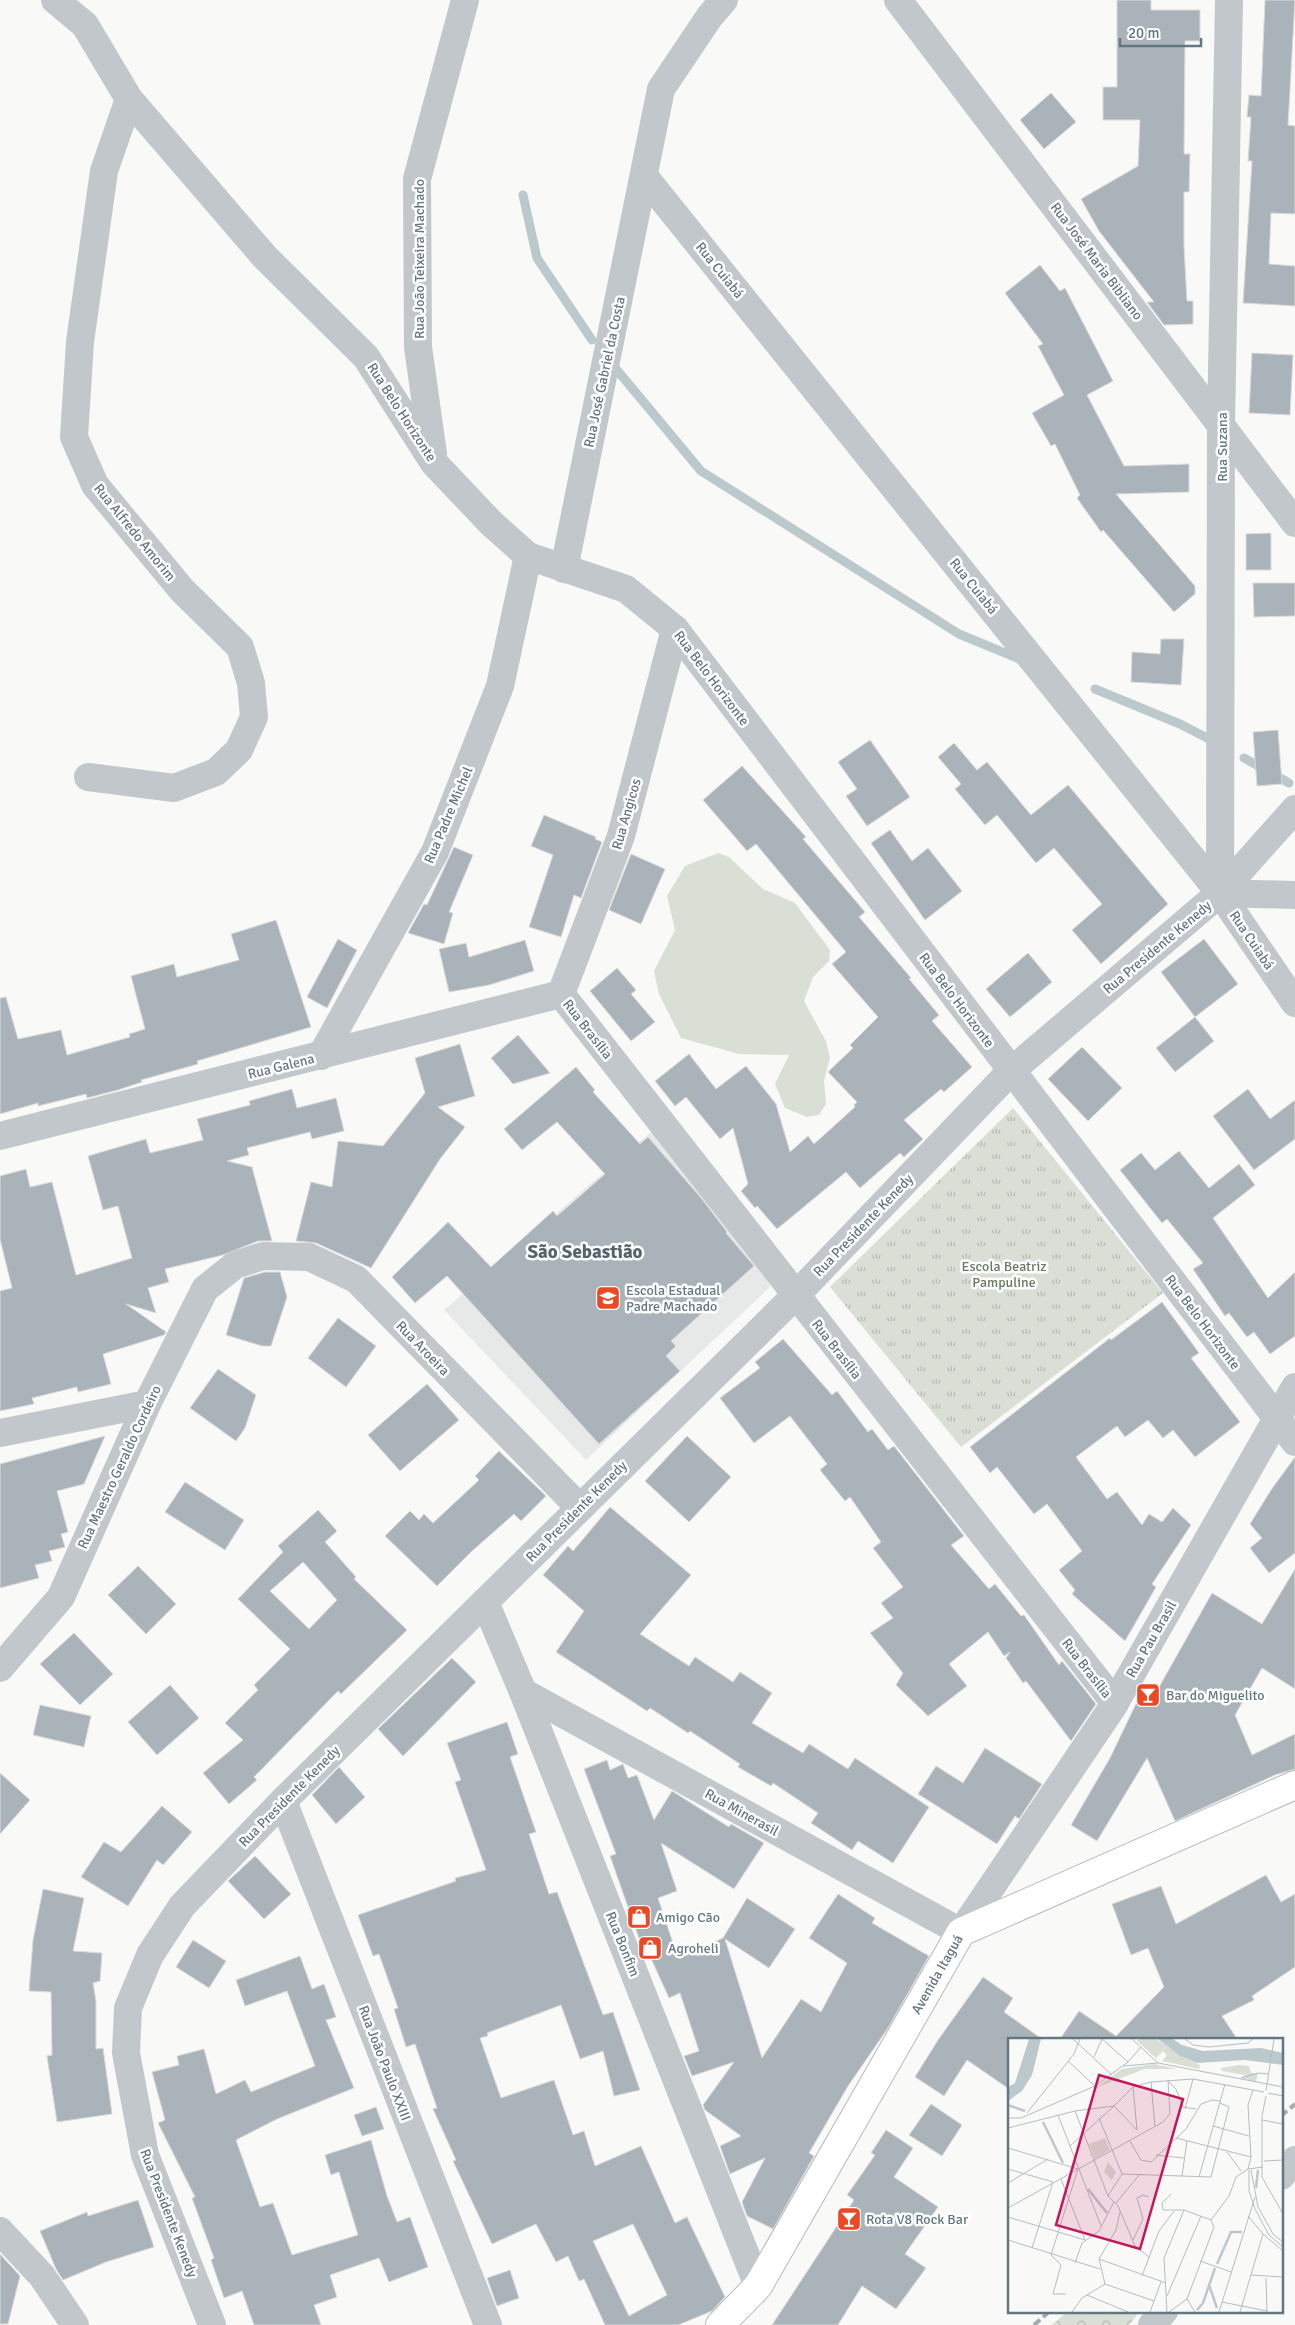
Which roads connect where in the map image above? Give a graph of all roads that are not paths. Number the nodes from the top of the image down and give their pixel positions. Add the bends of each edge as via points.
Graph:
1 (55, 0) edge
2 (465, 0) edge
3 (724, 0) edge
4 (898, 0) edge
5 (1229, 0) edge
6 (129, 99) junction
7 (644, 176) junction
8 (1222, 425) junction
9 (434, 463) junction
10 (1295, 523) edge
11 (528, 556) junction
12 (564, 568) junction
13 (675, 628) junction
14 (88, 778) dead end
15 (1295, 809) edge
16 (1220, 893) junction
17 (1295, 896) edge
18 (561, 994) junction
19 (1295, 1003) edge
20 (321, 1056) junction
21 (1010, 1071) junction
22 (0, 1136) edge
23 (235, 1265) joint
24 (796, 1295) junction
25 (1295, 1386) edge
26 (147, 1404) junction
27 (1276, 1418) junction
28 (0, 1433) edge
29 (1295, 1442) edge
30 (580, 1508) junction
31 (485, 1602) junction
32 (0, 1668) edge
33 (523, 1692) junction
34 (1114, 1703) junction
35 (1295, 1785) edge
36 (283, 1801) junction
37 (961, 1932) junction
38 (1295, 2160) edge
39 (1282, 2175) edge
40 (0, 2231) edge
41 (758, 2286) junction
42 (1163, 2312) edge
43 (75, 2325) edge
44 (212, 2325) edge
45 (488, 2325) edge
46 (720, 2325) edge
47 (1152, 2325) edge

1 - 6 street, Rua Belo Horizonte via 85,25
2 - 9 street, Rua João Teixeira Machado via 417,179 418,347
3 - 7 street, Rua José Gabriel da Costa via 661,89
4 - 8 street, Rua José Maria Bibliano
5 - 8 street, Rua Suzana
6 - 9 street, Rua Belo Horizonte via 264,256 366,357
6 - 14 street, Rua Alfredo Amorim via 104,171 80,342 74,437 95,486 182,590 240,646 252,683 254,717 239,750 216,772 174,788
7 - 12 street, Rua José Gabriel da Costa
7 - 16 street, Rua Cuiabá
8 - 10 street, Rua José Maria Bibliano
8 - 16 street, Rua Suzana
9 - 11 street, Rua Belo Horizonte via 491,523
11 - 12 street, Rua Belo Horizonte
11 - 20 street, Rua Padre Michel via 500,686 435,852
12 - 13 street, Rua Belo Horizonte via 626,590
13 - 18 street, Rua Angicos via 621,836
13 - 21 street, Rua Belo Horizonte
15 - 16 street, Rua Presidente Kenedy
16 - 17 street
16 - 19 street, Rua Cuiabá
16 - 21 street, Rua Presidente Kenedy
18 - 20 street, Rua Galena
18 - 24 street, Rua Brasília
20 - 22 street, Rua Galena
21 - 24 street, Rua Presidente Kenedy
21 - 27 street, Rua Belo Horizonte
23 - 26 street, Rua Maestro Geraldo Cordeiro via 205,1289
23 - 30 street, Rua Aroeira via 263,1256 309,1257 356,1279
24 - 30 street, Rua Presidente Kenedy
24 - 34 street, Rua Brasília
25 - 27 street, Rua Pau Brasil
26 - 28 street
26 - 32 street, Rua Maestro Geraldo Cordeiro via 61,1597
27 - 29 street, Rua Belo Horizonte
27 - 34 street, Rua Pau Brasil
30 - 31 street, Rua Presidente Kenedy
31 - 33 street, Rua Bonfim
31 - 36 street, Rua Presidente Kenedy
33 - 37 street, Rua Minerasil
33 - 41 street, Rua Bonfim
34 - 37 street, Rua Pau Brasil
35 - 37 main road, Avenida Itaguá
36 - 44 street, Rua Presidente Kenedy via 182,1906 150,1956 128,2008 126,2053 145,2155
36 - 45 street, Rua João Paulo XXIII
37 - 41 main road, Avenida Itaguá
38 - 39 street
40 - 43 street via 42,2276
41 - 46 main road, Avenida Itaguá
42 - 47 street

